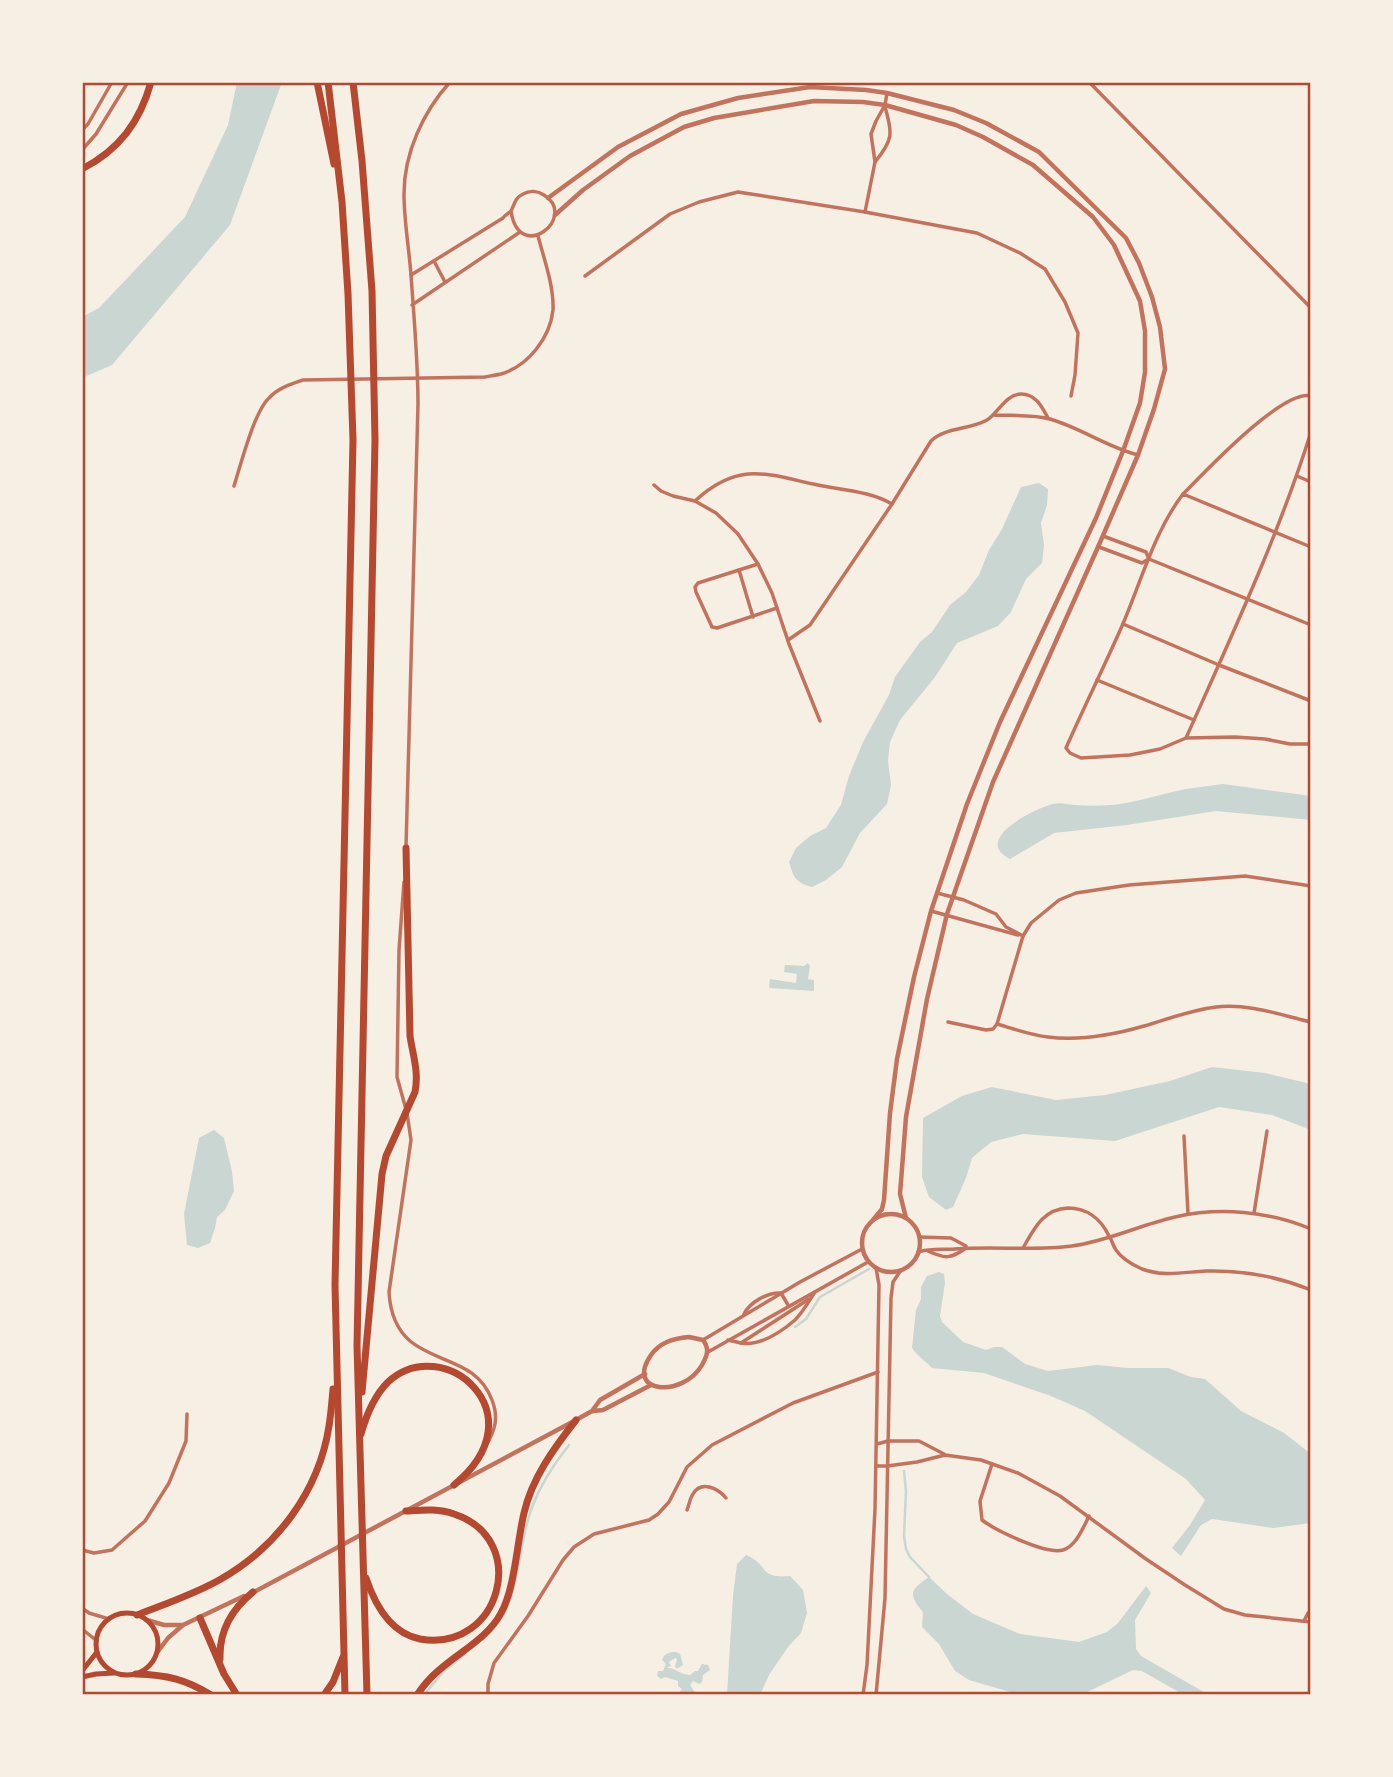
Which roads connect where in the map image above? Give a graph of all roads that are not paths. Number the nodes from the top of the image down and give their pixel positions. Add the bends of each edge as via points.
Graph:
1 (112, 82) edge
2 (128, 82) edge
3 (151, 82) edge
4 (317, 82) edge
5 (328, 82) edge
6 (353, 82) edge
7 (450, 82) edge
8 (1089, 82) edge
9 (887, 93) junction
10 (885, 105) junction
11 (82, 130) edge
12 (82, 150) edge
13 (875, 162) junction
14 (82, 169) edge
15 (548, 198) junction
16 (342, 202) junction
17 (510, 211) junction
18 (865, 212) junction
19 (555, 215) junction
20 (520, 232) junction
21 (538, 236) junction
22 (433, 261) junction
23 (411, 275) junction
24 (585, 276) dead end
25 (445, 282) junction
26 (412, 305) junction
27 (1311, 308) edge
28 (1071, 396) dead end
29 (1311, 396) edge
30 (994, 415) junction
31 (1048, 418) junction
32 (1311, 432) edge
33 (1123, 451) junction
34 (1138, 455) junction
35 (1297, 477) junction
36 (1311, 482) edge
37 (654, 485) dead end
38 (234, 486) dead end
39 (1183, 494) junction
40 (695, 501) junction
41 (892, 504) junction
42 (1276, 533) junction
43 (1103, 536) junction
44 (1098, 547) junction
45 (1311, 547) edge
46 (1149, 559) junction
47 (758, 564) junction
48 (739, 570) junction
49 (1246, 599) junction
50 (777, 608) junction
51 (752, 617) junction
52 (1123, 624) junction
53 (1311, 625) edge
54 (788, 640) junction
55 (1219, 665) junction
56 (1097, 680) junction
57 (1311, 701) edge
58 (1194, 720) junction
59 (820, 721) dead end
60 (1186, 738) junction
61 (1310, 742) edge
62 (406, 848) junction
63 (1311, 886) edge
64 (937, 893) junction
65 (952, 897) junction
66 (931, 911) junction
67 (947, 914) junction
68 (1023, 936) junction
69 (948, 1022) dead end
70 (1311, 1022) edge
71 (997, 1024) junction
72 (1267, 1131) dead end
73 (1184, 1136) dead end
74 (1254, 1213) junction
75 (1188, 1215) junction
76 (906, 1218) junction
77 (873, 1220) junction
78 (1311, 1229) edge
79 (919, 1237) junction
80 (1111, 1238) junction
81 (967, 1247) junction
82 (1023, 1248) junction
83 (862, 1249) junction
84 (918, 1252) junction
85 (868, 1262) junction
86 (876, 1268) junction
87 (901, 1270) junction
88 (1311, 1290) edge
89 (816, 1291) junction
90 (781, 1293) junction
91 (810, 1298) junction
92 (789, 1306) junction
93 (792, 1311) junction
94 (796, 1319) junction
95 (703, 1340) junction
96 (728, 1340) junction
97 (741, 1343) junction
98 (708, 1352) junction
99 (336, 1357) junction
100 (878, 1373) junction
101 (645, 1374) junction
102 (651, 1384) junction
103 (592, 1411) junction
104 (187, 1414) dead end
105 (359, 1417) junction
106 (576, 1420) junction
107 (888, 1441) junction
108 (359, 1442) junction
109 (877, 1444) junction
110 (485, 1448) junction
111 (946, 1455) junction
112 (992, 1464) junction
113 (876, 1466) junction
114 (887, 1466) junction
115 (454, 1485) junction
116 (726, 1498) dead end
117 (687, 1510) dead end
118 (406, 1511) junction
119 (1089, 1516) junction
120 (82, 1550) edge
121 (363, 1569) junction
122 (253, 1592) junction
123 (82, 1608) edge
124 (1311, 1611) edge
125 (137, 1615) junction
126 (200, 1618) junction
127 (109, 1619) junction
128 (147, 1620) junction
129 (1304, 1621) junction
130 (1311, 1622) edge
131 (183, 1625) junction
132 (82, 1629) edge
133 (97, 1641) junction
134 (97, 1652) junction
135 (344, 1653) junction
136 (156, 1654) junction
137 (220, 1663) junction
138 (82, 1671) edge
139 (117, 1673) junction
140 (136, 1674) junction
141 (82, 1678) edge
142 (211, 1695) edge
143 (237, 1695) edge
144 (324, 1695) edge
145 (345, 1695) edge
146 (367, 1695) edge
147 (417, 1695) edge
148 (488, 1695) edge
149 (863, 1695) edge
150 (876, 1695) edge

1 - 11 street
2 - 12 street
3 - 14 highway via 133,125 109,153
4 - 16 highway
5 - 16 highway
6 - 105 highway via 372,290 375,440 356,1346
7 - 23 street via 415,136 407,164 404,194
8 - 27 street
9 - 10 street
9 - 15 street via 810,87 738,98 681,114 618,147
9 - 34 street via 954,110 1039,152 1126,239 1152,297 1165,369
10 - 13 street via 871,134
10 - 13 street via 890,137
10 - 19 street via 814,101 684,127 630,156
10 - 33 street via 956,125 1033,165 1093,217 1114,245 1140,301 1145,331 1146,373
13 - 18 street
15 - 17 street via 529,192 516,198
15 - 19 street
16 - 99 highway via 353,440
17 - 20 street
17 - 22 street
18 - 24 street via 738,192 670,214
18 - 28 street via 977,233 1045,269 1078,333
19 - 21 street
20 - 21 street
20 - 25 street
21 - 38 street via 553,309 542,341 522,364 502,374 464,378 303,380 282,388 259,411
22 - 23 street
22 - 25 street
23 - 26 street
25 - 26 street
26 - 62 street via 418,404
29 - 39 street via 1299,396 1260,421
30 - 31 street
30 - 31 street via 1012,396 1021,394 1039,402
30 - 41 street via 937,435
31 - 33 street
32 - 35 street
33 - 34 street
33 - 64 street via 1000,722
34 - 43 street
35 - 36 street
35 - 42 street
37 - 40 street
39 - 42 street
39 - 46 street
40 - 41 street via 721,482 748,474 875,496
40 - 47 street via 738,534
41 - 54 street via 810,625
42 - 45 street
42 - 49 street
43 - 44 street
43 - 46 street via 1146,552
44 - 46 street via 1142,563
44 - 65 street via 993,782
46 - 49 street
46 - 52 street
47 - 48 street
47 - 50 street
48 - 51 street
48 - 51 street via 698,583 696,592 712,627
49 - 53 street
49 - 55 street
50 - 51 street
50 - 54 street
52 - 55 street
52 - 56 street
54 - 59 street
55 - 57 street
55 - 58 street
56 - 58 street
56 - 60 street via 1066,748 1070,753 1081,758 1130,755
58 - 60 street
60 - 61 street
62 - 105 highway via 410,1036 417,1081 382,1174
62 - 110 street via 397,1077 411,1140 390,1305 408,1339 463,1367 489,1392 496,1424
63 - 68 street via 1245,876 1076,893 1049,908
64 - 65 street
64 - 66 street
65 - 67 street
65 - 68 street via 996,914
66 - 67 street
66 - 77 street via 897,1059 884,1200
67 - 68 street
67 - 76 street via 906,1116 900,1194
68 - 71 street
69 - 71 street via 986,1030
70 - 71 street via 1251,1008 1218,1007 1079,1038 1025,1033
72 - 74 street
73 - 75 street
74 - 75 street
74 - 78 street
75 - 80 street
76 - 77 street via 889,1214
76 - 79 street
77 - 83 street via 864,1231
79 - 81 street via 951,1238
79 - 84 street
80 - 82 street via 1072,1246
80 - 82 street via 1103,1223 1090,1213 1065,1208 1048,1212
80 - 88 street via 1116,1251 1144,1270 1245,1273
81 - 82 street
81 - 84 street via 954,1256
83 - 85 street
83 - 90 street
84 - 87 street
85 - 86 street
85 - 89 street
86 - 87 street
86 - 100 street
87 - 107 street via 891,1298
89 - 91 street
89 - 92 street
90 - 92 street
90 - 95 street
91 - 93 street
91 - 94 street
92 - 93 street
92 - 96 street
93 - 94 street
93 - 97 street
94 - 97 street via 761,1341
95 - 98 street
95 - 101 street via 667,1341 651,1355
96 - 97 street
96 - 98 street
98 - 102 street via 700,1369 683,1383 662,1388
99 - 125 highway via 322,1456 285,1525 261,1551 229,1574
99 - 135 highway
100 - 109 street
100 - 148 street via 793,1403 712,1445 687,1467 658,1514 594,1534 574,1547 494,1663
101 - 102 street
101 - 103 street via 600,1400
102 - 103 street via 603,1410
103 - 106 street
104 - 120 street via 187,1441 169,1483 145,1521 112,1550
105 - 108 highway
106 - 115 street
106 - 147 highway via 551,1453 531,1492 502,1612
107 - 109 street
107 - 111 street via 919,1441
107 - 114 street
108 - 110 highway via 387,1383 406,1371 430,1367 462,1377 481,1396 489,1420
108 - 121 highway
109 - 113 street
110 - 115 highway via 473,1468
111 - 112 street
111 - 114 street
112 - 119 street via 1018,1473
112 - 119 street via 980,1501 982,1520 991,1527 1040,1548 1065,1550 1078,1538
113 - 114 street
113 - 149 street
114 - 150 street via 885,1598
115 - 118 street
116 - 117 street via 702,1486 694,1490
118 - 121 highway via 452,1513 485,1535 499,1572 495,1598 484,1616 471,1629 451,1638 427,1640 404,1634 375,1602
118 - 122 street
119 - 129 street via 1224,1609
121 - 146 highway
122 - 126 street
122 - 137 highway via 236,1608 225,1628
123 - 127 street
124 - 129 street
125 - 127 main road
125 - 128 main road
126 - 131 street
126 - 137 highway
127 - 133 main road
128 - 131 street
128 - 136 main road via 157,1636
129 - 130 street
131 - 136 street
132 - 133 street
133 - 134 main road
134 - 138 main road
134 - 139 main road via 104,1665
135 - 144 highway
135 - 145 highway
136 - 140 main road via 145,1670
137 - 143 highway
139 - 140 main road
139 - 141 main road
140 - 142 highway via 178,1678

